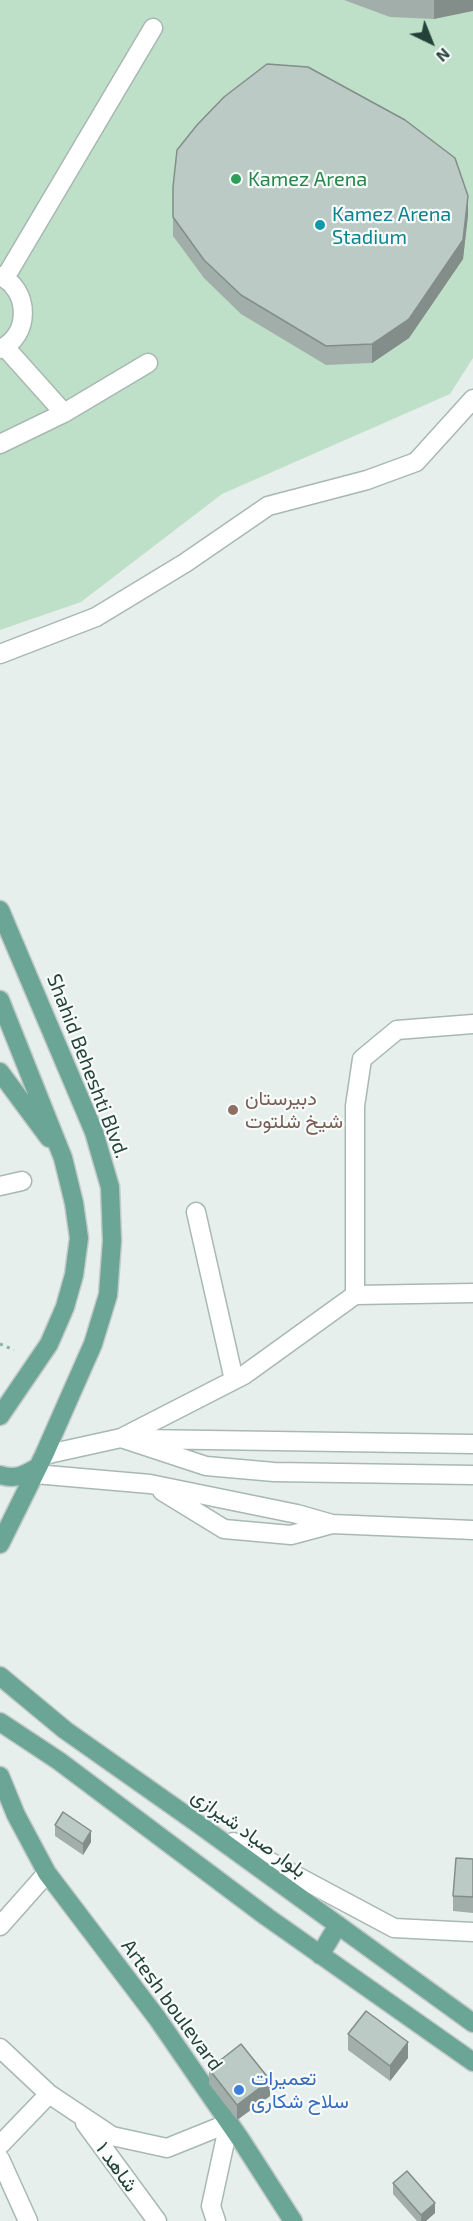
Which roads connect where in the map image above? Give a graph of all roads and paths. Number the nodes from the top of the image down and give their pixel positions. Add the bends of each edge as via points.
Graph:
1 (153, 28) dead end
2 (2, 277) edge
3 (2, 348) edge
4 (148, 363) dead end
5 (473, 399) edge
6 (64, 413) junction
7 (0, 444) edge
8 (0, 654) edge
9 (0, 910) edge
10 (0, 1000) edge
11 (473, 1024) edge
12 (0, 1072) edge
13 (63, 1158) junction
14 (22, 1181) dead end
15 (0, 1186) edge
16 (196, 1212) dead end
17 (473, 1293) edge
18 (355, 1295) junction
19 (0, 1344) edge
20 (14, 1350) dead end
21 (234, 1380) junction
22 (0, 1416) edge
23 (120, 1438) junction
24 (473, 1444) edge
25 (39, 1465) junction
26 (0, 1475) edge
27 (473, 1475) edge
28 (150, 1484) junction
29 (332, 1524) junction
30 (473, 1530) edge
31 (0, 1544) edge
32 (0, 1676) edge
33 (0, 1722) edge
34 (0, 1776) edge
35 (0, 1798) edge
36 (16, 1815) junction
37 (197, 1823) junction
38 (179, 1850) junction
39 (46, 1873) junction
40 (353, 1906) junction
41 (338, 1925) junction
42 (0, 1926) edge
43 (473, 1932) edge
44 (320, 1955) junction
45 (452, 2008) junction
46 (473, 2010) edge
47 (473, 2023) edge
48 (430, 2032) junction
49 (0, 2048) edge
50 (473, 2062) edge
51 (49, 2094) junction
52 (78, 2114) junction
53 (229, 2123) junction
54 (0, 2145) edge
55 (0, 2159) edge
56 (28, 2221) edge
57 (157, 2221) edge
58 (216, 2221) edge
59 (293, 2221) edge

1 - 2 street
2 - 3 street via 18,292 24,311 15,338
3 - 6 street
4 - 6 street
5 - 8 street via 416,462 367,480 268,506 96,617
6 - 7 street
9 - 25 main road, Shahid Beheshti Blvd. via 93,1132 110,1187 112,1242 108,1294 93,1344
10 - 13 main road
11 - 18 street via 397,1030 362,1059 356,1106
12 - 13 main road
13 - 22 main road via 79,1238 74,1275 49,1344
14 - 15 street
16 - 21 street
17 - 18 street
18 - 21 street
19 - 20 path
21 - 23 street
23 - 24 street
23 - 25 street
23 - 27 street via 207,1466 274,1472
25 - 26 main road via 22,1477
25 - 28 street
25 - 31 main road, Shahid Beheshti Blvd.
28 - 29 street
28 - 29 street via 224,1529 291,1535
29 - 30 street
32 - 37 main road, بلوار صیاد شیرازی via 65,1730
33 - 38 main road
34 - 36 main road
35 - 36 main road
36 - 39 main road, Artesh boulevard
37 - 38 main road
37 - 40 street
37 - 41 main road, بلوار صیاد شیرازی
38 - 44 main road
39 - 42 street
39 - 53 main road, Artesh boulevard via 157,2018
40 - 41 street
40 - 43 street via 394,1928
41 - 44 main road
41 - 45 main road, بلوار صیاد شیرازی
44 - 48 main road
45 - 46 street
45 - 47 main road, بلوار صیاد شیرازی
45 - 48 main road
48 - 50 main road
49 - 51 street, شاهد ۱
51 - 52 street, شاهد ۱
51 - 54 street
52 - 53 street, شاهد ۱ via 112,2136 167,2148
52 - 57 street, شاهد ۱
53 - 58 street via 211,2206
53 - 59 main road, Artesh boulevard
55 - 56 street

